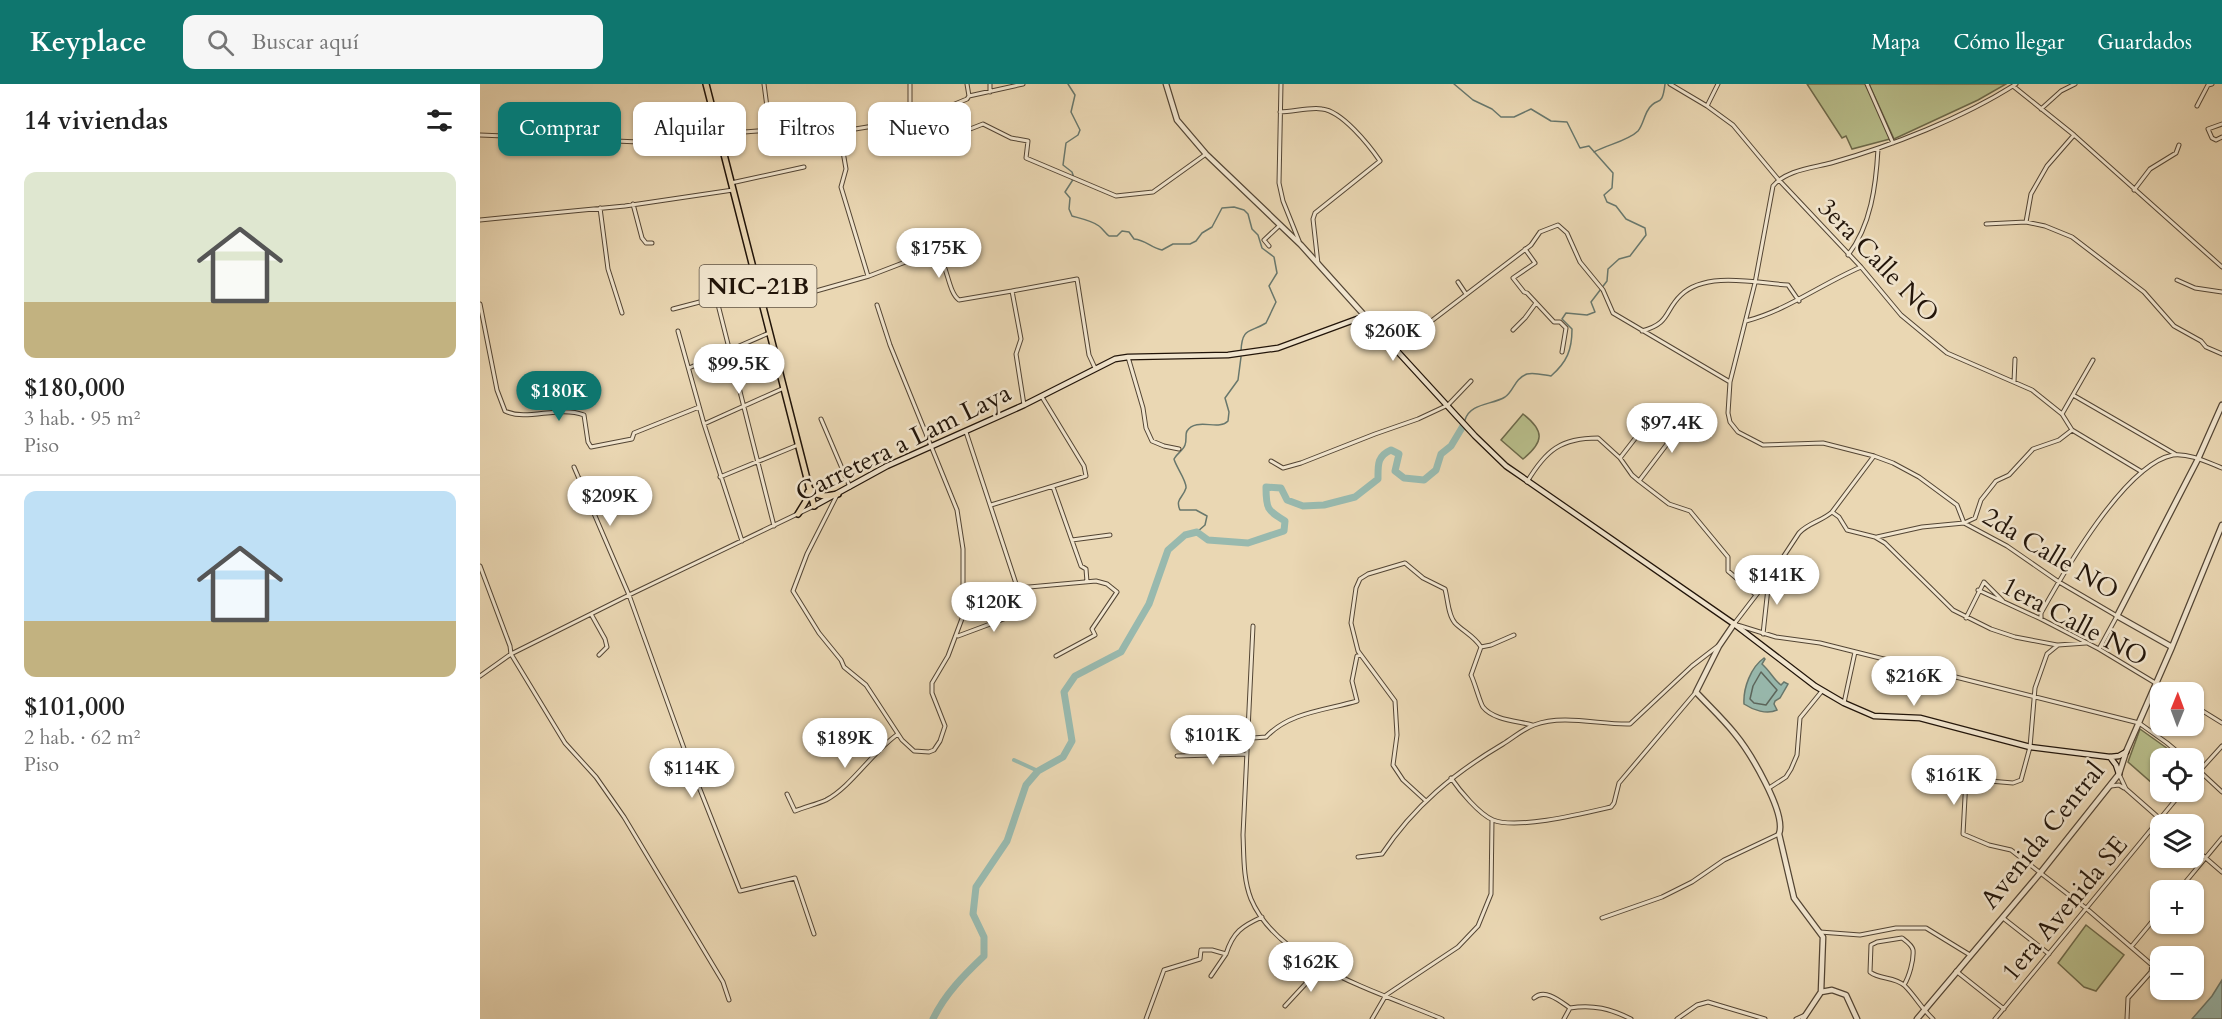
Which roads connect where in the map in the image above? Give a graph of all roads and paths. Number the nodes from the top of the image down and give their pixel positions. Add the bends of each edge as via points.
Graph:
1 (706, 84) edge
2 (764, 84) edge
3 (910, 84) edge
4 (967, 84) edge
5 (990, 84) edge
6 (1023, 84) edge
7 (1166, 84) edge
8 (1281, 84) edge
9 (1670, 84) edge
10 (1718, 84) edge
11 (1868, 84) edge
12 (2075, 84) edge
13 (2212, 84) edge
14 (2014, 85) edge
15 (990, 92) junction
16 (969, 96) junction
17 (710, 102) edge
18 (766, 102) edge
19 (910, 102) edge
20 (960, 102) edge
21 (1707, 106) junction
22 (2197, 106) dead end
23 (2042, 109) junction
24 (1280, 112) junction
25 (2222, 124) edge
26 (971, 129) edge
27 (480, 135) edge
28 (2074, 135) junction
29 (2222, 137) edge
30 (633, 142) edge
31 (1893, 143) junction
32 (2179, 145) dead end
33 (1878, 149) junction
34 (1206, 154) junction
35 (724, 156) edge
36 (844, 156) edge
37 (804, 167) dead end
38 (1778, 179) junction
39 (732, 187) junction
40 (2134, 189) junction
41 (633, 204) junction
42 (600, 208) junction
43 (480, 220) edge
44 (2026, 222) junction
45 (1986, 224) dead end
46 (1279, 226) junction
47 (652, 243) dead end
48 (1301, 245) junction
49 (1269, 246) dead end
50 (1526, 249) junction
51 (1848, 255) junction
52 (1318, 264) junction
53 (1861, 267) junction
54 (2222, 267) edge
55 (709, 269) dead end
56 (868, 276) junction
57 (2177, 280) dead end
58 (1458, 282) dead end
59 (1755, 283) junction
60 (1012, 291) junction
61 (2222, 292) edge
62 (1466, 294) junction
63 (715, 298) junction
64 (1798, 301) junction
65 (1536, 303) junction
66 (480, 304) edge
67 (877, 305) dead end
68 (763, 306) junction
69 (674, 309) dead end
70 (622, 313) dead end
71 (1365, 316) junction
72 (1746, 321) junction
73 (678, 330) dead end
74 (1513, 330) dead end
75 (1642, 331) junction
76 (770, 333) junction
77 (1396, 348) junction
78 (729, 350) junction
79 (1562, 352) dead end
80 (2222, 354) edge
81 (1128, 357) junction
82 (2015, 359) dead end
83 (2093, 360) dead end
84 (689, 368) junction
85 (1095, 368) junction
86 (1471, 381) dead end
87 (1730, 382) junction
88 (2014, 382) junction
89 (784, 388) junction
90 (2073, 395) junction
91 (1042, 397) junction
92 (1446, 403) junction
93 (742, 405) junction
94 (1024, 405) junction
95 (2222, 405) edge
96 (699, 407) junction
97 (1658, 408) dead end
98 (2062, 414) junction
99 (1689, 415) dead end
100 (821, 419) dead end
101 (704, 424) junction
102 (2072, 430) junction
103 (966, 432) junction
104 (798, 445) junction
105 (930, 447) junction
106 (1179, 448) dead end
107 (2176, 455) junction
108 (1874, 456) junction
109 (1620, 458) junction
110 (2198, 459) junction
111 (1271, 461) dead end
112 (758, 462) junction
113 (574, 467) dead end
114 (2222, 468) edge
115 (2142, 472) junction
116 (720, 477) junction
117 (1639, 481) junction
118 (1527, 482) junction
119 (850, 487) junction
120 (1053, 487) junction
121 (809, 488) junction
122 (837, 494) junction
123 (991, 505) junction
124 (814, 506) junction
125 (1832, 512) junction
126 (798, 514) junction
127 (1964, 523) junction
128 (2222, 525) edge
129 (774, 526) junction
130 (2220, 533) edge
131 (1110, 535) dead end
132 (1875, 537) junction
133 (1072, 540) junction
134 (742, 541) junction
135 (480, 566) edge
136 (1770, 577) junction
137 (1087, 582) junction
138 (2059, 582) junction
139 (1018, 588) junction
140 (1978, 590) junction
141 (629, 595) junction
142 (1755, 595) junction
143 (2005, 602) junction
144 (591, 614) junction
145 (2117, 616) junction
146 (1966, 618) junction
147 (2041, 619) junction
148 (1734, 624) junction
149 (1253, 626) dead end
150 (1763, 634) junction
151 (1514, 635) dead end
152 (957, 636) junction
153 (2086, 643) junction
154 (2058, 645) junction
155 (1719, 646) junction
156 (1481, 647) junction
157 (2172, 647) junction
158 (2099, 649) junction
159 (1855, 652) junction
160 (511, 654) junction
161 (599, 655) dead end
162 (1361, 655) junction
163 (1056, 656) dead end
164 (480, 676) edge
165 (2153, 682) edge
166 (2157, 682) edge
167 (1822, 691) junction
168 (1696, 692) junction
169 (2034, 696) junction
170 (2150, 698) edge
171 (1844, 703) junction
172 (2204, 712) edge
173 (2139, 723) junction
174 (2222, 723) edge
175 (1534, 725) junction
176 (898, 734) junction
177 (1248, 742) junction
178 (2222, 746) edge
179 (2030, 747) junction
180 (2174, 748) edge
181 (2126, 752) junction
182 (1247, 754) junction
183 (1177, 756) dead end
184 (2110, 757) junction
185 (2204, 766) edge
186 (2118, 774) junction
187 (2204, 776) edge
188 (1451, 778) junction
189 (2109, 786) junction
190 (1768, 788) junction
191 (2126, 789) junction
192 (2222, 792) edge
193 (787, 794) dead end
194 (1426, 801) junction
195 (2174, 802) edge
196 (2154, 814) edge
197 (2164, 814) edge
198 (1492, 820) junction
199 (2150, 831) edge
200 (1779, 834) junction
201 (2222, 838) edge
202 (1358, 857) dead end
203 (2205, 858) junction
204 (2041, 872) junction
205 (2222, 872) edge
206 (2187, 880) edge
207 (2087, 909) junction
208 (1262, 917) junction
209 (2002, 917) junction
210 (1602, 918) dead end
211 (2150, 924) edge
212 (1820, 932) junction
213 (814, 934) dead end
214 (2131, 947) junction
215 (1226, 954) junction
216 (2049, 954) junction
217 (1970, 955) junction
218 (1322, 966) junction
219 (1956, 972) junction
220 (1211, 976) dead end
221 (1822, 977) junction
222 (1904, 985) junction
223 (1832, 990) junction
224 (1821, 992) junction
225 (1386, 995) junction
226 (1534, 998) dead end
227 (729, 1000) dead end
228 (1285, 1006) dead end
229 (1570, 1008) junction
230 (2004, 1009) junction
231 (1924, 1011) junction
232 (1804, 1017) edge
233 (1146, 1019) edge
234 (1372, 1019) edge
235 (1443, 1019) edge
236 (1564, 1019) edge
237 (1631, 1019) edge
238 (1677, 1019) edge
239 (1765, 1019) edge
240 (1796, 1019) edge
241 (1857, 1019) edge
242 (1917, 1019) edge
243 (1933, 1019) edge
244 (1995, 1019) edge
245 (2127, 1019) edge

1 - 17 highway, NIC-21B
2 - 18 street
3 - 19 street
4 - 16 street
5 - 15 street
6 - 15 street
7 - 34 street via 1177,120
8 - 24 street
9 - 21 street, 3era Calle NO
10 - 21 street
11 - 31 street
12 - 23 street
13 - 22 street
14 - 23 street
14 - 31 street via 1989,101
15 - 16 street
16 - 20 street
21 - 38 street, 3era Calle NO via 1733,125
23 - 28 street
24 - 48 street via 1279,183
24 - 52 street via 1329,110 1354,129 1380,161 1315,213
25 - 29 street via 2208,129 2212,138
26 - 34 street via 983,124 1011,138 1028,141 1026,158 1116,196 1153,192
27 - 30 street
28 - 40 street
28 - 44 street via 2047,166 2031,194
31 - 33 street
32 - 40 street via 2176,153 2150,169
33 - 38 street
33 - 51 street via 1871,203 1861,234
34 - 46 street
35 - 39 highway, NIC-21B
36 - 56 street via 846,169 841,187
37 - 39 street
38 - 51 street, 3era Calle NO
38 - 59 street via 1773,186
39 - 41 street
39 - 68 highway, NIC-21B
40 - 54 street
41 - 42 street
41 - 47 street via 642,238
42 - 43 street
42 - 70 street via 608,269
44 - 45 street
44 - 80 street via 2072,237 2144,292 2174,326
46 - 48 street
46 - 49 street via 1264,240
48 - 52 street
50 - 62 street
50 - 65 street via 1535,263 1513,278
50 - 75 street via 1540,232 1562,227 1580,262 1603,290 1613,313
51 - 53 street, 3era Calle NO
52 - 71 street
53 - 64 street via 1836,277
53 - 88 street, 3era Calle NO via 1901,315 1935,344
55 - 63 street
56 - 60 street via 934,251 941,257 959,300
56 - 68 street
57 - 61 street via 2195,288
58 - 62 street
59 - 64 street via 1788,285
59 - 72 street
59 - 75 street via 1712,280 1695,285 1680,295 1656,327
60 - 85 street via 1077,279 1089,355
60 - 94 street via 1022,339 1016,354
62 - 77 street
63 - 69 street
63 - 78 street
64 - 72 street
65 - 74 street
65 - 79 street via 1554,322 1566,328
66 - 96 street via 497,390 505,411 511,414 584,414 591,447 632,439 634,433
67 - 105 street
68 - 76 highway, NIC-21B
71 - 77 street
71 - 81 street, Carretera a Lam Laya via 1278,348 1228,355
72 - 87 street
73 - 84 street
75 - 87 street
76 - 78 street
76 - 89 highway, NIC-21B
77 - 92 street
78 - 84 street
78 - 93 street
81 - 85 street, Carretera a Lam Laya
81 - 106 street via 1152,441
82 - 88 street
83 - 90 street
84 - 96 street
85 - 91 street, Carretera a Lam Laya
86 - 92 street
87 - 108 street, 2da Calle NO via 1728,413 1737,432 1763,446 1823,443
88 - 98 street, 3era Calle NO via 2032,390
89 - 93 street
89 - 104 highway, NIC-21B
90 - 98 street
90 - 107 street
91 - 94 street, Carretera a Lam Laya
91 - 120 street via 1087,472 1086,476
92 - 111 street via 1418,419 1301,463 1283,468
92 - 118 street via 1506,466
93 - 101 street
93 - 112 street
94 - 103 street, Carretera a Lam Laya
95 - 110 street
96 - 101 street
97 - 109 street
98 - 102 street, 3era Calle NO
99 - 117 street
100 - 119 street
101 - 116 street
102 - 115 street, 3era Calle NO
102 - 127 street via 2060,440 2033,448 2009,475 1991,485 1975,518
103 - 105 street, Carretera a Lam Laya
103 - 123 street
104 - 112 street
104 - 121 highway, NIC-21B
105 - 119 street, Carretera a Lam Laya
105 - 152 street via 957,510 962,535 963,616
107 - 110 street
107 - 115 street
108 - 125 street
108 - 127 street, 2da Calle NO via 1919,477 1957,505
109 - 117 street
109 - 118 street via 1598,438 1578,438 1558,446 1540,461
110 - 114 street
110 - 145 street
112 - 116 street
112 - 129 street
113 - 141 street
115 - 138 street via 2097,522
116 - 134 street
117 - 142 street via 1669,504 1690,511 1728,557 1728,571
118 - 148 street
119 - 122 street, Carretera a Lam Laya
120 - 123 street
120 - 133 street
121 - 122 highway via 818,495
121 - 124 highway, NIC-21B
121 - 126 highway
122 - 124 street, Carretera a Lam Laya
122 - 176 street via 793,591 819,633 852,676 866,685
123 - 139 street
124 - 126 street, Carretera a Lam Laya
125 - 132 street via 1847,530
125 - 136 street via 1802,529
126 - 129 street, Carretera a Lam Laya
127 - 132 street
127 - 138 street, 2da Calle NO via 2007,546
128 - 130 street, Avenida Central
129 - 134 street, Carretera a Lam Laya
130 - 157 street, Avenida Central
131 - 133 street
132 - 146 street, 1era Calle NO
133 - 137 street via 1081,566 1086,569
134 - 141 street, Carretera a Lam Laya
135 - 160 street
136 - 142 street
136 - 150 street
137 - 139 street
137 - 163 street via 1107,584 1117,592 1092,629 1095,635
138 - 145 street, 2da Calle NO
138 - 147 street
139 - 152 street via 1025,611
140 - 143 street, 1era Calle NO
140 - 143 street via 1984,582
140 - 146 street
141 - 144 street, Carretera a Lam Laya
141 - 213 street via 740,891 795,878
142 - 148 street
143 - 147 street, 1era Calle NO
144 - 160 street, Carretera a Lam Laya
144 - 161 street via 607,647
145 - 157 street, 2da Calle NO
145 - 158 street
146 - 154 street, 1era Calle NO via 2015,637
147 - 153 street, 1era Calle NO
148 - 150 street
148 - 155 street
148 - 167 street
149 - 177 street
150 - 159 street
151 - 156 street
152 - 176 street via 931,688 945,726 940,741 934,750 923,753 911,749
153 - 154 street, 1era Calle NO
153 - 158 street, 1era Calle NO
154 - 169 street via 2047,654
155 - 168 street
155 - 175 street via 1630,724
156 - 162 street via 1455,623 1445,590 1405,563 1360,579 1351,623
156 - 175 street via 1471,675 1483,707 1496,716
157 - 166 street, Avenida Central
158 - 165 street, 1era Calle NO
159 - 169 street
159 - 171 street
160 - 164 street, Carretera a Lam Laya
160 - 227 street via 565,743 596,777 624,817 723,982
162 - 177 street via 1357,656 1352,681 1357,701 1308,713 1266,737
162 - 194 street via 1395,701 1397,735 1393,765
167 - 171 street
167 - 190 street via 1800,718 1797,755 1791,769
168 - 190 street via 1736,736
168 - 198 street via 1619,783 1611,807 1510,824
169 - 173 street
169 - 179 street
170 - 173 street, Avenida Central
171 - 179 street via 1874,716 1920,718
172 - 174 street
173 - 180 street
173 - 181 street, Avenida Central
175 - 188 street
176 - 193 street via 824,801 795,811
177 - 182 street
178 - 185 street
179 - 184 street
179 - 204 street via 2021,780 2013,783 1966,779 1963,834 2011,850
181 - 184 street
181 - 186 street, Avenida Central
182 - 183 street
182 - 208 street via 1244,867 1251,898
184 - 186 street
186 - 189 street, Avenida Central
186 - 191 street
187 - 192 street
188 - 194 street
188 - 198 street
189 - 191 street
189 - 204 street, Avenida Central
190 - 200 street via 1782,826
191 - 196 street
194 - 202 street via 1400,827 1382,854
195 - 197 street, 1era Avenida SE
198 - 225 street via 1491,894 1478,926 1458,948
199 - 207 street, 1era Avenida SE
200 - 210 street via 1724,860 1662,897
200 - 212 street via 1794,898
201 - 203 street
203 - 205 street
203 - 206 street
204 - 207 street
204 - 209 street, Avenida Central
207 - 214 street
207 - 216 street, 1era Avenida SE
208 - 215 street via 1241,926
208 - 218 street via 1279,939
209 - 216 street
209 - 217 street, Avenida Central
211 - 214 street
212 - 217 street via 1860,935 1926,928
212 - 221 street via 1824,945
214 - 245 street via 2152,965 2151,972 2128,998
215 - 220 street
215 - 233 street via 1201,950 1200,959 1164,970
216 - 230 street, 1era Avenida SE
217 - 219 street, Avenida Central
218 - 225 street
218 - 228 street
219 - 230 street
219 - 231 street, Avenida Central
221 - 223 street
221 - 224 street
222 - 222 street via 1870,972 1871,945 1902,938 1910,945 1909,978
222 - 231 street
223 - 224 street
223 - 241 street via 1846,995
224 - 232 street
225 - 234 street
225 - 235 street
226 - 229 street via 1544,994
229 - 236 street
229 - 237 street via 1605,1008
230 - 244 street, 1era Avenida SE
231 - 242 street, Avenida Central
231 - 243 street
232 - 240 street
238 - 239 street via 1708,1002

